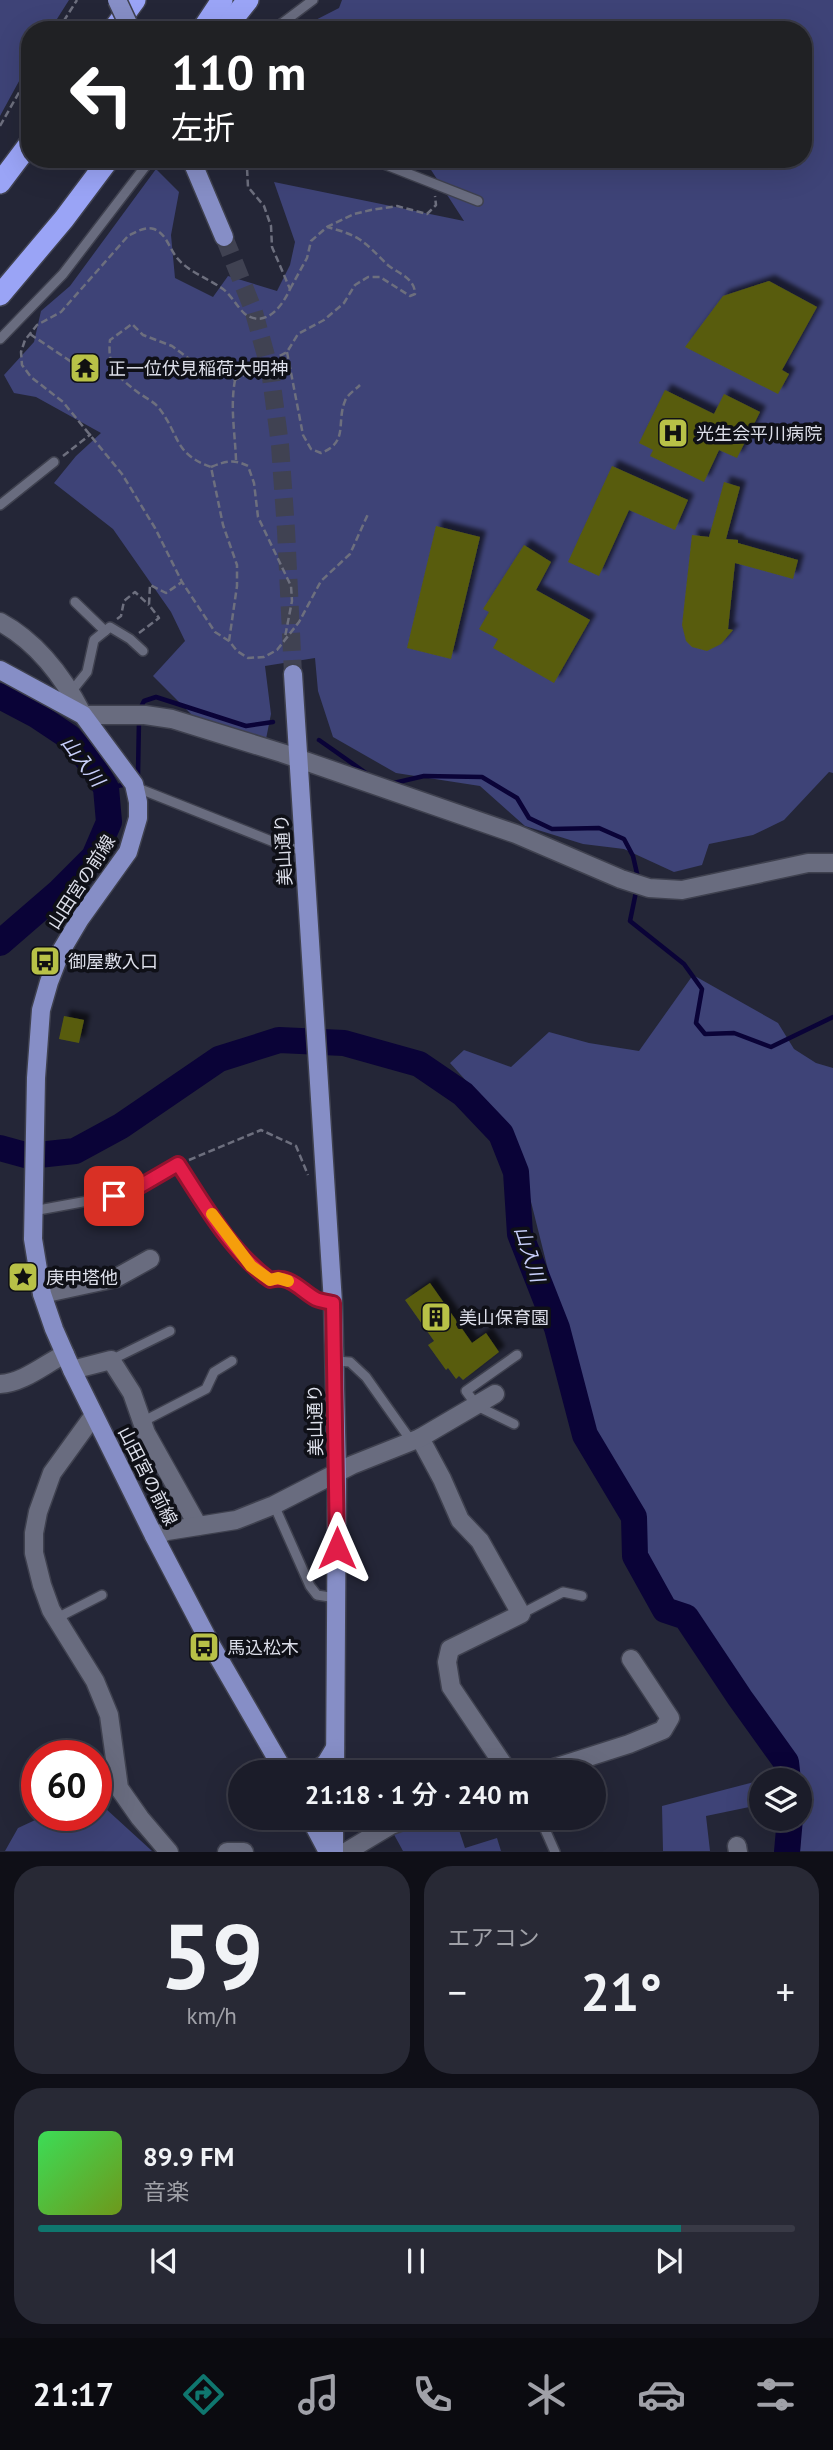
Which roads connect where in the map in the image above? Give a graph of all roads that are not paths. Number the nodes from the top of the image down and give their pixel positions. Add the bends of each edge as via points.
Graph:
1 (117, 0) edge
2 (127, 0) edge
3 (135, 0) edge
4 (222, 0) edge
5 (248, 0) edge
6 (313, 0) edge
7 (116, 21) edge
8 (118, 21) edge
9 (127, 21) edge
10 (208, 21) edge
11 (231, 21) edge
12 (286, 21) edge
13 (21, 155) edge
14 (102, 168) edge
15 (111, 168) edge
16 (144, 168) edge
17 (195, 168) edge
18 (393, 168) edge
19 (0, 183) edge
20 (478, 201) dead end
21 (64, 219) junction
22 (223, 237) tunnel mouth
23 (0, 295) edge
24 (0, 339) edge
25 (54, 462) road end
26 (0, 505) edge
27 (75, 602) dead end
28 (0, 622) edge
29 (107, 629) junction
30 (143, 651) dead end
31 (0, 670) edge
32 (293, 674) tunnel mouth
33 (71, 692) junction
34 (83, 715) junction
35 (298, 758) junction
36 (133, 782) junction
37 (303, 850) junction
38 (833, 863) edge
39 (33, 1211) junction
40 (150, 1259) dead end
41 (42, 1294) junction
42 (333, 1303) junction
43 (170, 1331) dead end
44 (517, 1355) dead end
45 (111, 1360) junction
46 (232, 1361) dead end
47 (335, 1361) junction
48 (68, 1362) junction
49 (0, 1384) edge
50 (495, 1394) dead end
51 (477, 1406) junction
52 (94, 1415) junction
53 (142, 1422) junction
54 (514, 1424) dead end
55 (416, 1440) junction
56 (337, 1474) junction
57 (274, 1505) junction
58 (198, 1526) junction
59 (154, 1536) junction
60 (102, 1595) dead end
61 (582, 1596) dead end
62 (336, 1598) junction
63 (521, 1614) junction
64 (55, 1619) junction
65 (631, 1659) dead end
66 (335, 1748) junction
67 (277, 1760) edge
68 (328, 1760) edge
69 (335, 1760) edge
70 (500, 1760) edge
71 (579, 1760) edge
72 (317, 1830) edge
73 (333, 1830) edge
74 (383, 1830) edge
75 (545, 1830) edge
76 (169, 1852) edge
77 (227, 1852) edge
78 (244, 1852) edge
79 (331, 1852) edge
80 (346, 1852) edge
81 (555, 1852) edge

1 - 9 main road, bridge
2 - 7 highway
3 - 8 highway
4 - 10 highway
5 - 11 highway
6 - 12 lane
13 - 19 highway
14 - 21 highway
15 - 21 highway
16 - 24 lane via 63,274
17 - 22 main road
18 - 20 lane
21 - 23 highway
25 - 26 lane
27 - 29 lane
28 - 33 street via 21,634
29 - 30 lane
29 - 33 lane via 94,640 87,671
31 - 34 main road
32 - 35 main road, 美山通り
33 - 34 street
34 - 35 street via 172,719
34 - 36 main road
35 - 37 main road, 美山通り
35 - 38 street via 516,834 647,887 682,890 808,863
36 - 37 lane
36 - 39 main road, 山田宮の前線 via 138,818 128,852 61,951 41,1010
37 - 42 main road, 美山通り
39 - 41 main road, 山田宮の前線
39 - 42 lane via 114,1196 178,1164 251,1266 270,1280 301,1286 317,1299
40 - 41 street via 116,1278
41 - 48 main road, 山田宮の前線
42 - 47 main road, 美山通り
43 - 45 lane
44 - 51 lane via 466,1391
45 - 48 street
45 - 53 street via 132,1393
46 - 53 lane via 214,1372 206,1389
47 - 55 lane via 349,1362 366,1377
47 - 56 main road, 美山通り
48 - 49 street
48 - 52 main road, 山田宮の前線
50 - 51 street
51 - 54 lane
51 - 55 street
52 - 59 main road, 山田宮の前線
52 - 64 street via 52,1473 38,1512 34,1553
53 - 58 street
55 - 56 street
55 - 63 street via 442,1479 460,1520 480,1541
56 - 57 street
56 - 62 main road, 美山通り
57 - 58 street via 236,1520
57 - 62 lane via 310,1586 317,1595
58 - 59 street
59 - 67 main road, 山田宮の前線
60 - 64 lane
61 - 63 lane via 563,1592
62 - 66 main road, 美山通り
63 - 70 street via 450,1649 447,1662 452,1687
64 - 76 street via 103,1700 112,1727 119,1788
65 - 71 street via 670,1718 663,1730
66 - 68 main road
66 - 69 main road, 美山通り
72 - 79 main road
73 - 79 main road
74 - 80 street
75 - 81 lane
77 - 78 street

